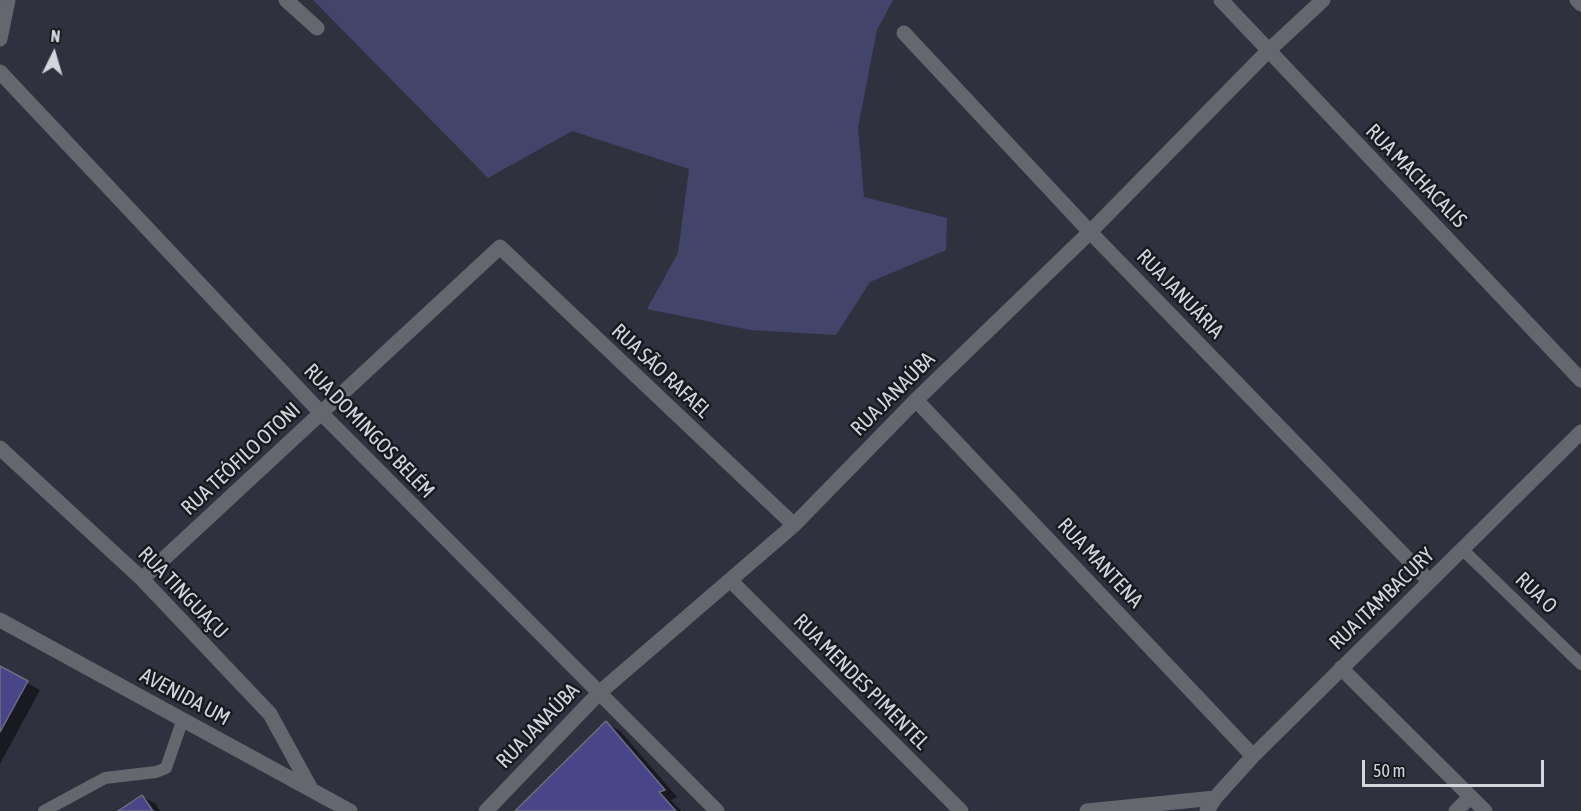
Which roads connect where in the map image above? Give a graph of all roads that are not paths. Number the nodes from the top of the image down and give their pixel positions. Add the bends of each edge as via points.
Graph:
1 (8, 0) edge
2 (286, 0) edge
3 (1221, 0) edge
4 (1323, 0) edge
5 (1577, 0) edge
6 (1581, 4) edge
7 (317, 28) dead end
8 (904, 33) dead end
9 (0, 39) edge
10 (1268, 51) junction
11 (0, 72) edge
12 (1090, 232) junction
13 (500, 247) joint
14 (1581, 380) edge
15 (916, 400) junction
16 (322, 414) junction
17 (1581, 432) edge
18 (0, 448) edge
19 (794, 525) junction
20 (1463, 550) junction
21 (142, 579) junction
22 (1430, 581) junction
23 (732, 582) junction
24 (0, 620) edge
25 (1581, 664) edge
26 (1341, 668) junction
27 (599, 693) junction
28 (183, 719) junction
29 (1253, 756) junction
30 (311, 789) junction
31 (1470, 796) junction
32 (1211, 805) edge
33 (44, 811) edge
34 (350, 811) edge
35 (486, 811) edge
36 (717, 811) edge
37 (961, 811) edge
38 (1087, 811) edge
39 (1456, 811) edge
40 (1485, 811) edge

1 - 9 street
2 - 7 street
3 - 10 street, RUA MACHACALIS
4 - 10 street, RUA JANAÚBA
5 - 6 street
8 - 12 street, RUA JANUÁRIA
10 - 12 street, RUA JANAÚBA
10 - 14 street, RUA MACHACALIS
11 - 16 street, RUA DOMINGOS BELÉM
12 - 15 street, RUA JANAÚBA
12 - 22 street, RUA JANUÁRIA
13 - 16 street, RUA TEÓFILO OTONI
13 - 19 street, RUA SÃO RAFAEL
15 - 19 street, RUA JANAÚBA
15 - 29 street, RUA MANTENA
16 - 21 street, RUA TEÓFILO OTONI
16 - 27 street, RUA DOMINGOS BELÉM
17 - 20 street, RUA ITAMBACURY
18 - 21 street, RUA TINGUAÇU
19 - 23 street, RUA JANAÚBA
20 - 22 street, RUA ITAMBACURY
20 - 25 lane, RUA O
21 - 30 street, RUA TINGUAÇU via 270,714
22 - 26 street, RUA ITAMBACURY
23 - 27 street, RUA JANAÚBA
23 - 37 street, RUA MENDES PIMENTEL
24 - 28 street, AVENIDA UM
26 - 29 street, RUA ITAMBACURY
26 - 31 street
27 - 35 street, RUA JANAÚBA
27 - 36 street, RUA DOMINGOS BELÉM
28 - 30 street, AVENIDA UM
28 - 33 lane via 166,768 105,778
29 - 32 street, RUA ITAMBACURY
30 - 34 street, AVENIDA UM
31 - 39 street
31 - 40 street
32 - 38 street

